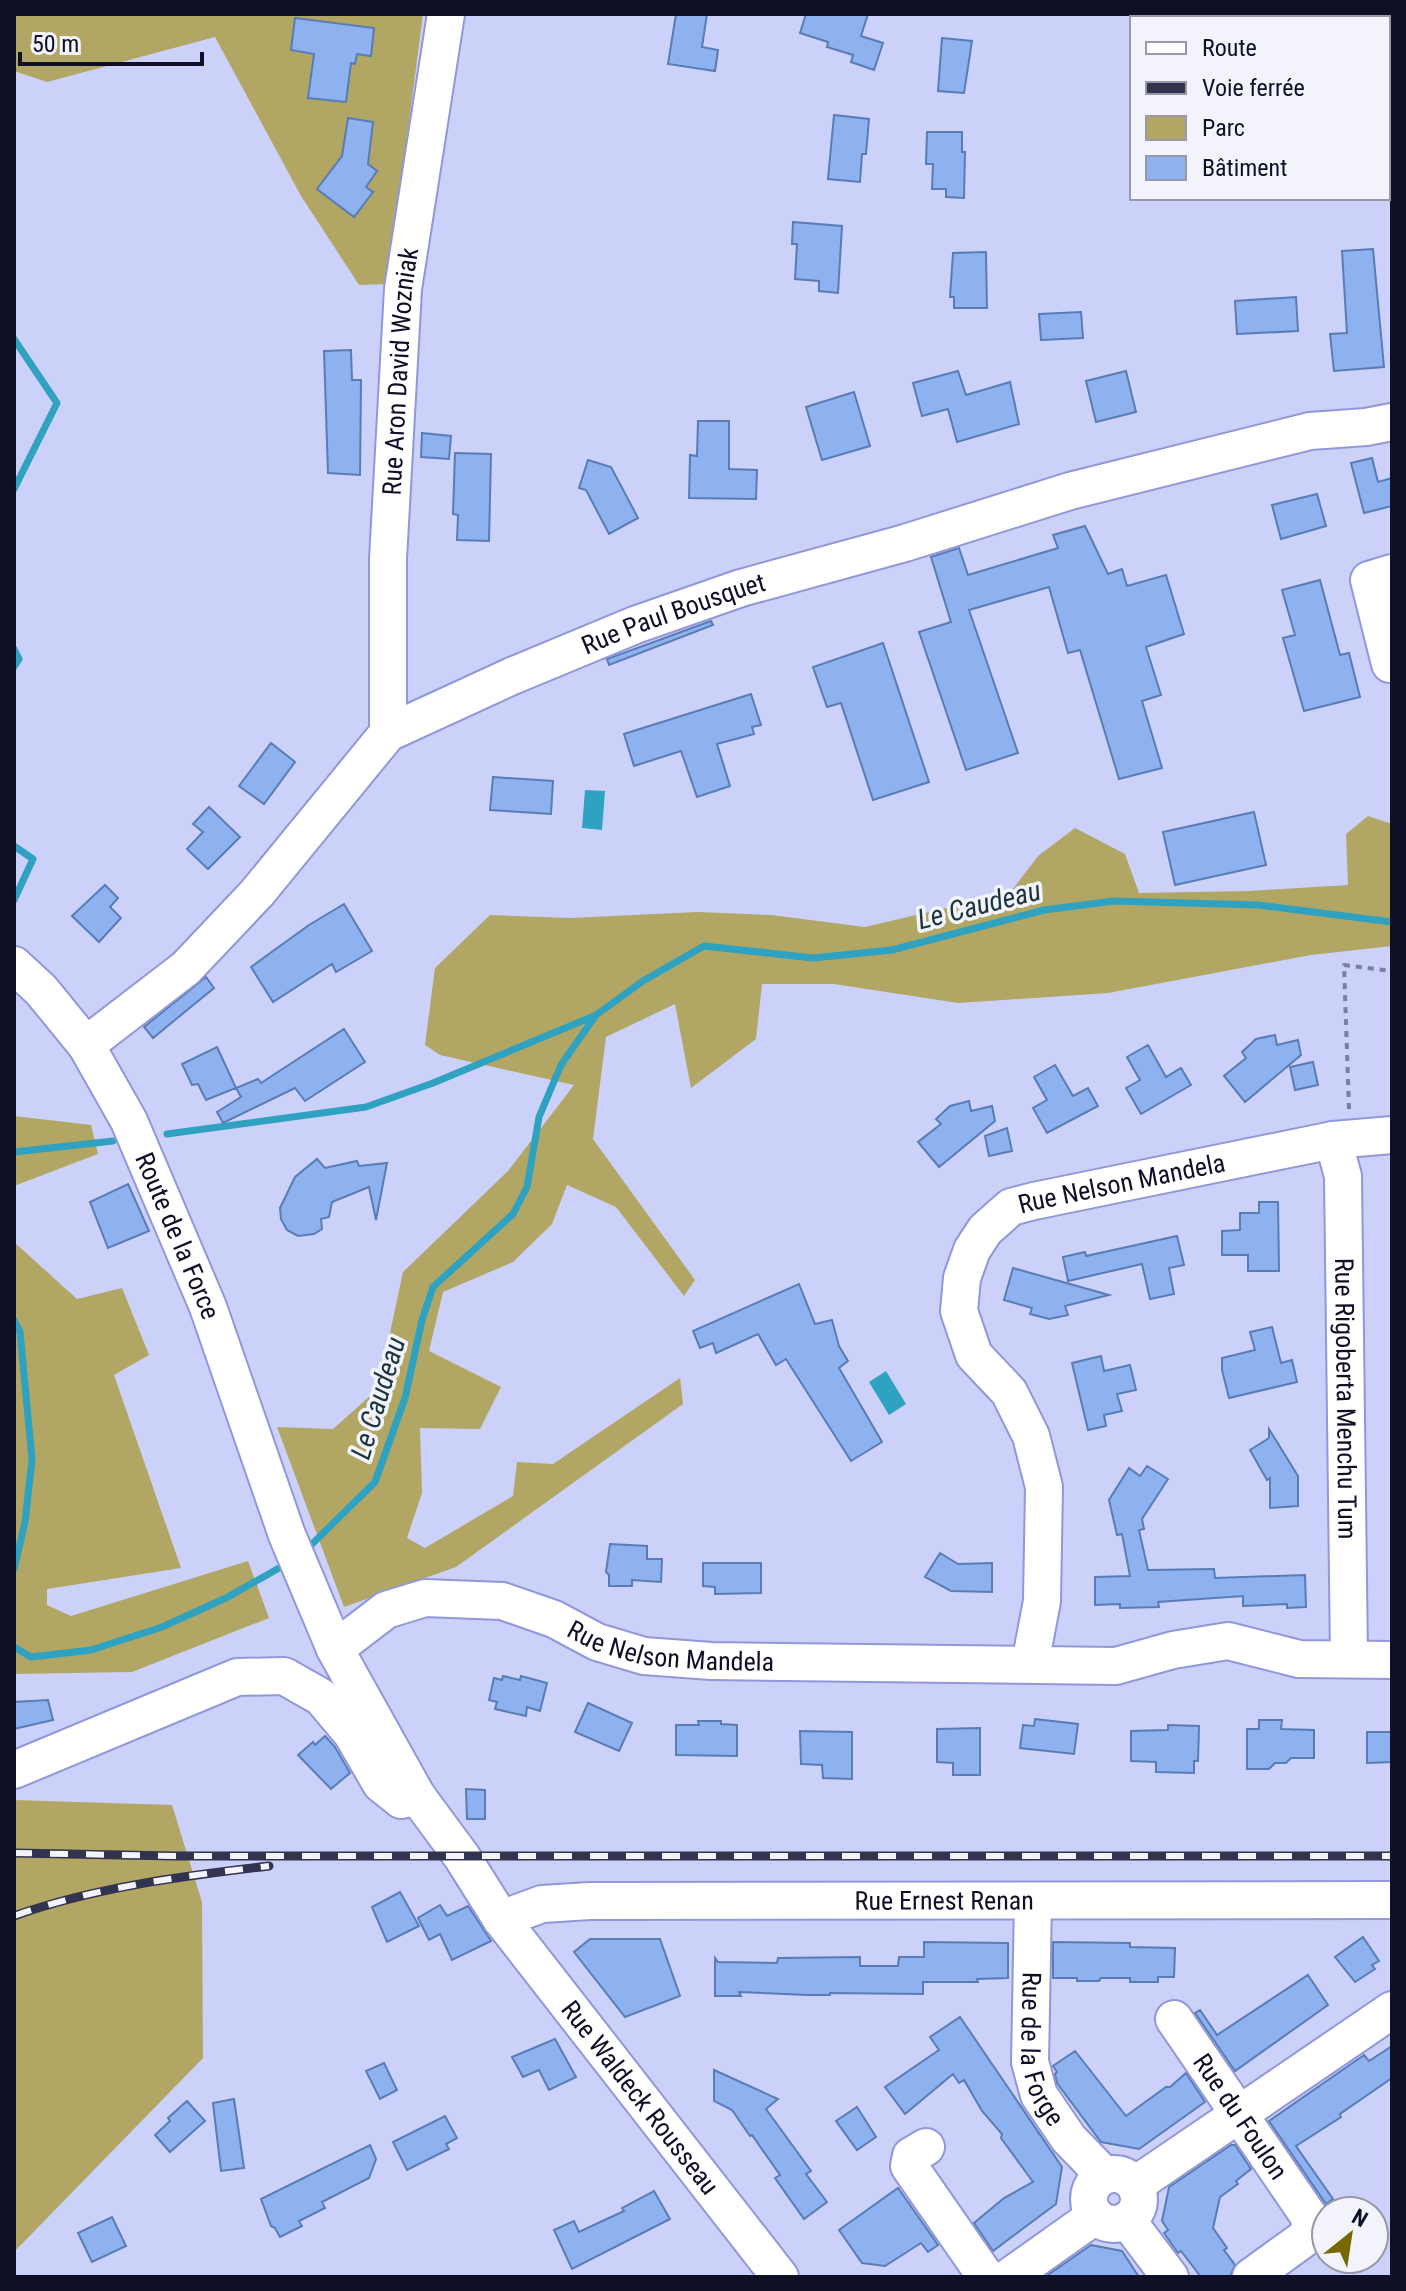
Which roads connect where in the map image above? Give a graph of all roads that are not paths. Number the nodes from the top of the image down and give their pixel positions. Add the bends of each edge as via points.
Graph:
1 (446, 14) edge
2 (1392, 422) edge
3 (1392, 573) edge
4 (1392, 662) edge
5 (388, 733) junction
6 (14, 965) edge
7 (86, 1045) junction
8 (1392, 1135) edge
9 (1341, 1139) junction
10 (335, 1649) junction
11 (1349, 1659) junction
12 (1392, 1660) edge
13 (1030, 1664) junction
14 (14, 1770) edge
15 (417, 1796) junction
16 (1392, 1900) edge
17 (1033, 1901) junction
18 (501, 1919) junction
19 (1392, 2010) edge
20 (1174, 2019) dead end
21 (1238, 2114) junction
22 (926, 2147) dead end
23 (1119, 2180) junction
24 (1111, 2218) junction
25 (780, 2277) edge
26 (986, 2277) edge
27 (1009, 2277) edge
28 (1170, 2277) edge
29 (1251, 2277) edge

1 - 5 street, Rue Aron David Wozniak via 403,289 388,559
2 - 5 street, Rue Paul Bousquet via 1310,431 1084,488 741,588 635,625
3 - 4 street via 1369,580
5 - 7 street, Rue Paul Bousquet via 257,893 186,968
6 - 7 street, Route de la Force
7 - 10 street, Route de la Force via 129,1121 208,1307 287,1535
8 - 9 street, Rue Nelson Mandela
9 - 11 street, Rue Rigoberta Menchu Tum
9 - 13 street, Rue Nelson Mandela via 1011,1207 972,1250 959,1311 974,1355 1009,1392 1031,1436 1044,1487 1042,1601
10 - 13 street, Rue Nelson Mandela via 386,1610 425,1598 502,1601 644,1656
10 - 15 street, Route de la Force
11 - 12 street, Rue Nelson Mandela
11 - 13 street, Rue Nelson Mandela via 1299,1659 1228,1641 1116,1666
14 - 15 street via 237,1677 284,1676 321,1697 352,1734 381,1784 401,1800
15 - 18 street, Rue Waldeck Rousseau
16 - 17 street, Rue Ernest Renan
17 - 18 street, Rue Ernest Renan via 590,1901 542,1904
17 - 23 street, Rue de la Forge via 1030,2062 1039,2095 1069,2139
18 - 25 street, Rue Waldeck Rousseau
19 - 21 street
20 - 21 street, Rue du Foulon
21 - 23 street
21 - 29 street, Rue du Foulon via 1310,2218 1309,2235
22 - 26 street via 911,2156 909,2166
23 - 24 street via 1097,2180 1089,2193 1091,2209
24 - 27 street
24 - 28 street

